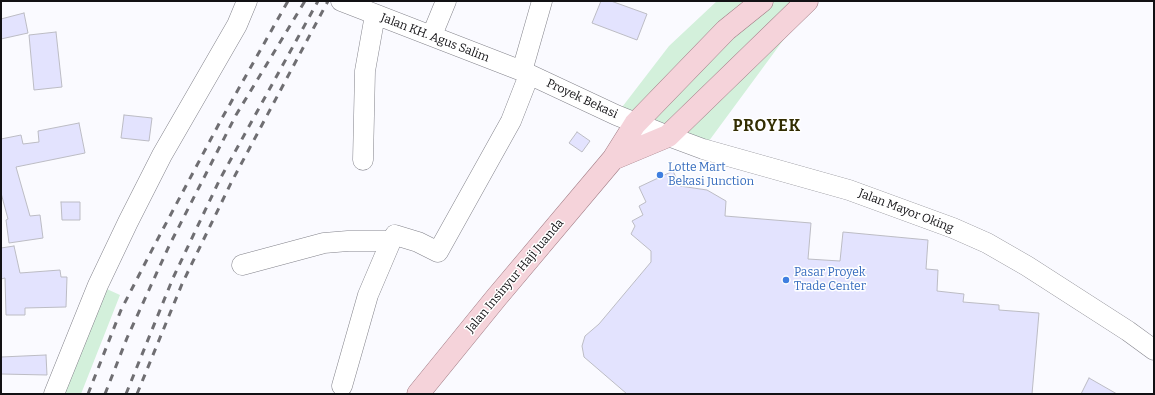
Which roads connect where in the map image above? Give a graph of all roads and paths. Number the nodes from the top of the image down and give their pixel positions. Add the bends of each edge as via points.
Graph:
1 (247, 1) edge
2 (446, 1) edge
3 (542, 1) edge
4 (762, 1) edge
5 (807, 1) edge
6 (350, 3) edge
7 (375, 15) junction
8 (432, 35) junction
9 (526, 73) junction
10 (635, 124) junction
11 (668, 136) junction
12 (613, 159) junction
13 (363, 160) dead end
14 (392, 241) junction
15 (242, 265) dead end
16 (1154, 350) edge
17 (342, 386) dead end
18 (54, 394) edge
19 (418, 394) edge

1 - 18 street via 237,25 162,155 128,222 98,285
2 - 8 street
3 - 9 street
4 - 10 main road, Jalan Insinyur Haji Juanda via 726,30
5 - 11 main road, Jalan Insinyur Haji Juanda
6 - 7 street, Jalan KH. Agus Salim
7 - 8 street, Jalan KH. Agus Salim
7 - 13 street via 365,71
8 - 9 street, Jalan KH. Agus Salim
9 - 10 street, Proyek Bekasi
9 - 14 street via 511,121 438,252 395,234
10 - 11 street, Jalan Mayor Oking
10 - 12 main road, Jalan Insinyur Haji Juanda
11 - 12 main road, Jalan Insinyur Haji Juanda
11 - 16 street, Jalan Mayor Oking via 703,149 849,190 953,228 987,243 1027,266
12 - 19 main road, Jalan Insinyur Haji Juanda
14 - 15 street via 324,243
14 - 17 street via 368,295

